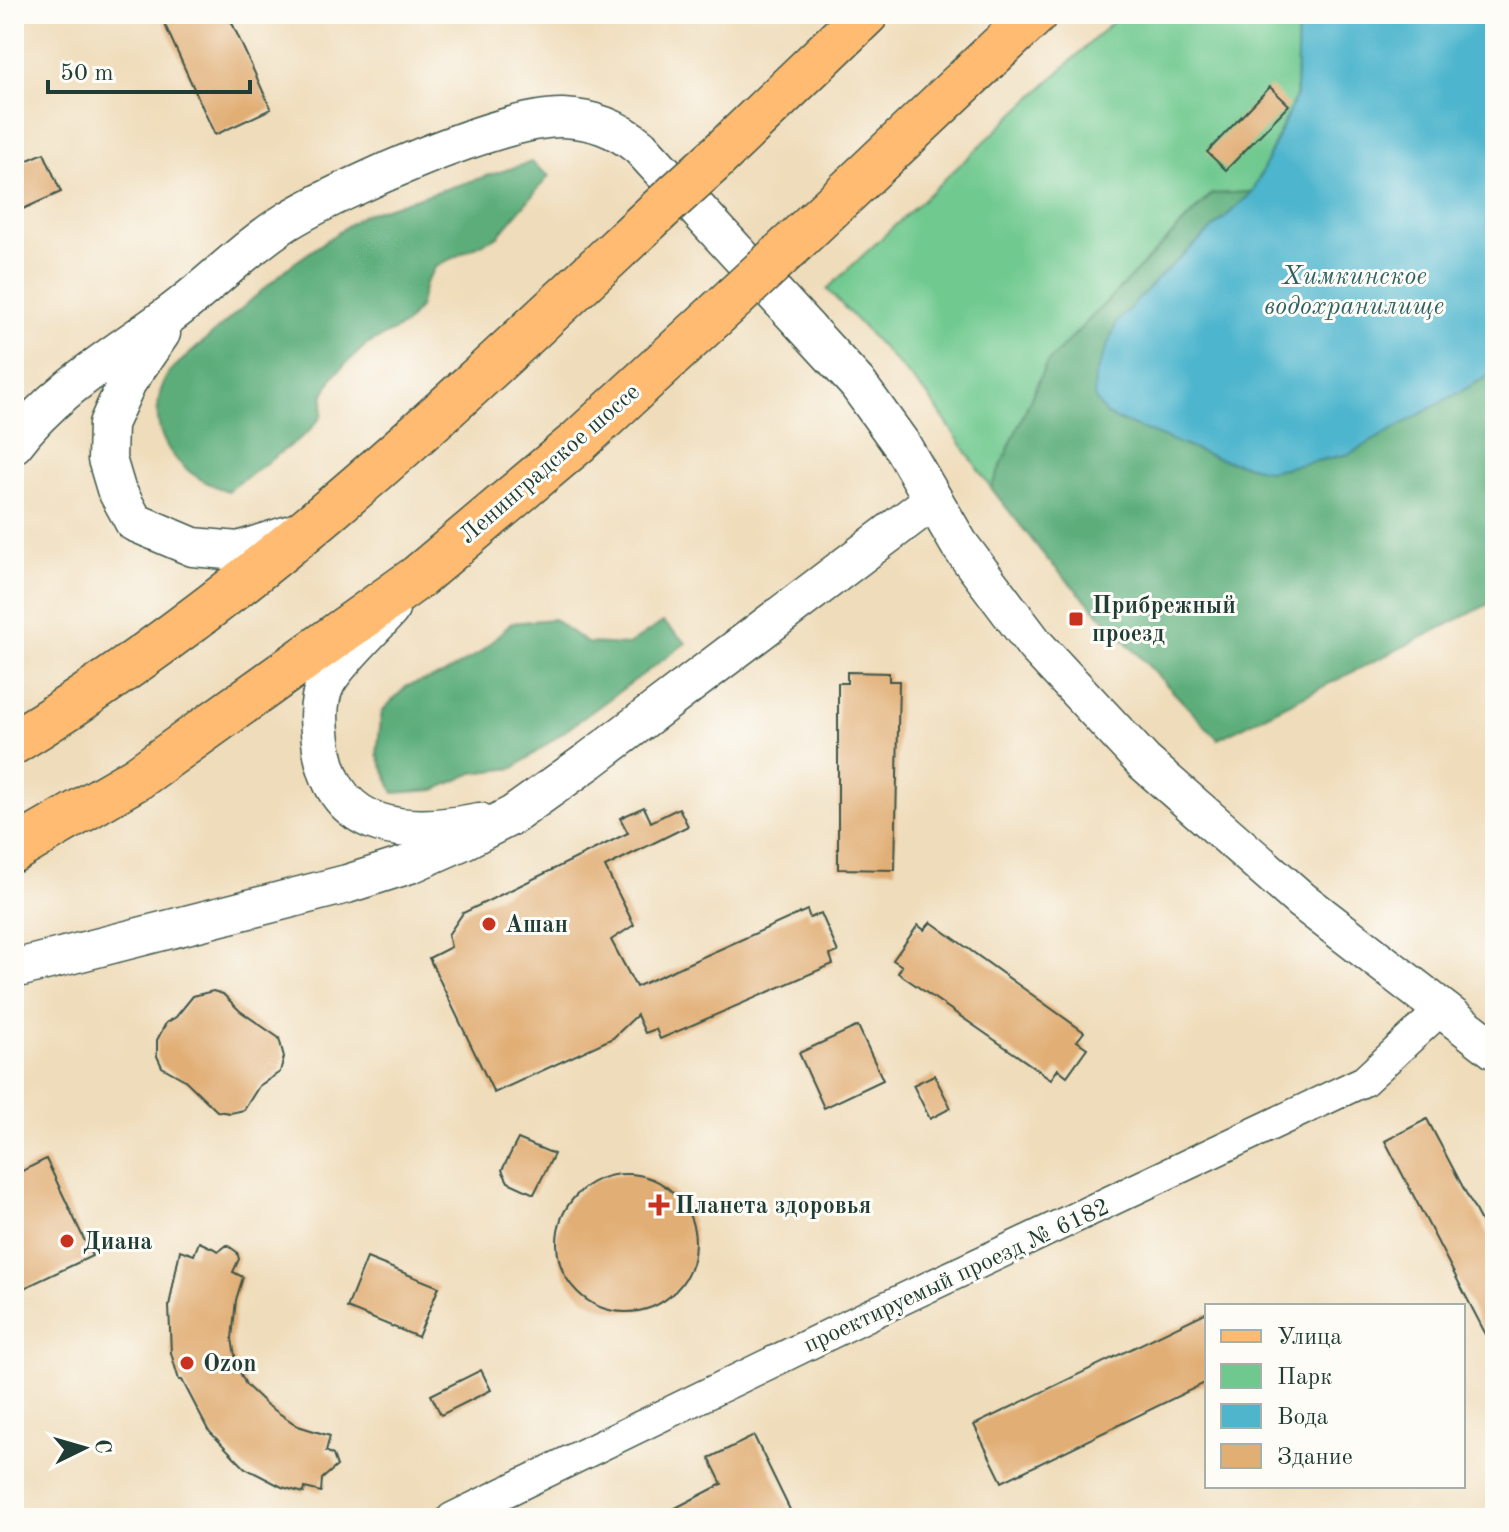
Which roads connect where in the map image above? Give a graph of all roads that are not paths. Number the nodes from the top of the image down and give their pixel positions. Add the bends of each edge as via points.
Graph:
1 (866, 14) edge
2 (1035, 14) edge
3 (176, 311) junction
4 (14, 444) edge
5 (933, 500) junction
6 (317, 523) junction
7 (418, 577) junction
8 (14, 742) edge
9 (513, 815) junction
10 (14, 850) edge
11 (14, 969) edge
12 (1443, 1008) junction
13 (1495, 1050) edge
14 (452, 1518) edge

1 - 6 main road, bridge via 439,416
2 - 7 main road, Ленинградское шоссе, bridge via 579,441
3 - 4 street via 89,372
3 - 5 street via 285,223 339,193 525,122 591,120 622,132 640,147 857,383
3 - 6 street via 127,382 108,424 107,459 134,522 193,547 238,551
5 - 9 street
5 - 12 street via 959,544 1035,645 1144,762 1301,900
6 - 8 main road via 224,600
7 - 9 street via 326,683 318,715 325,769 335,791 357,813 392,828 450,828
7 - 10 main road, Ленинградское шоссе via 137,778
9 - 11 street via 410,864 360,880
12 - 13 street
12 - 14 street, проектируемый проезд № 6182 via 1364,1081

